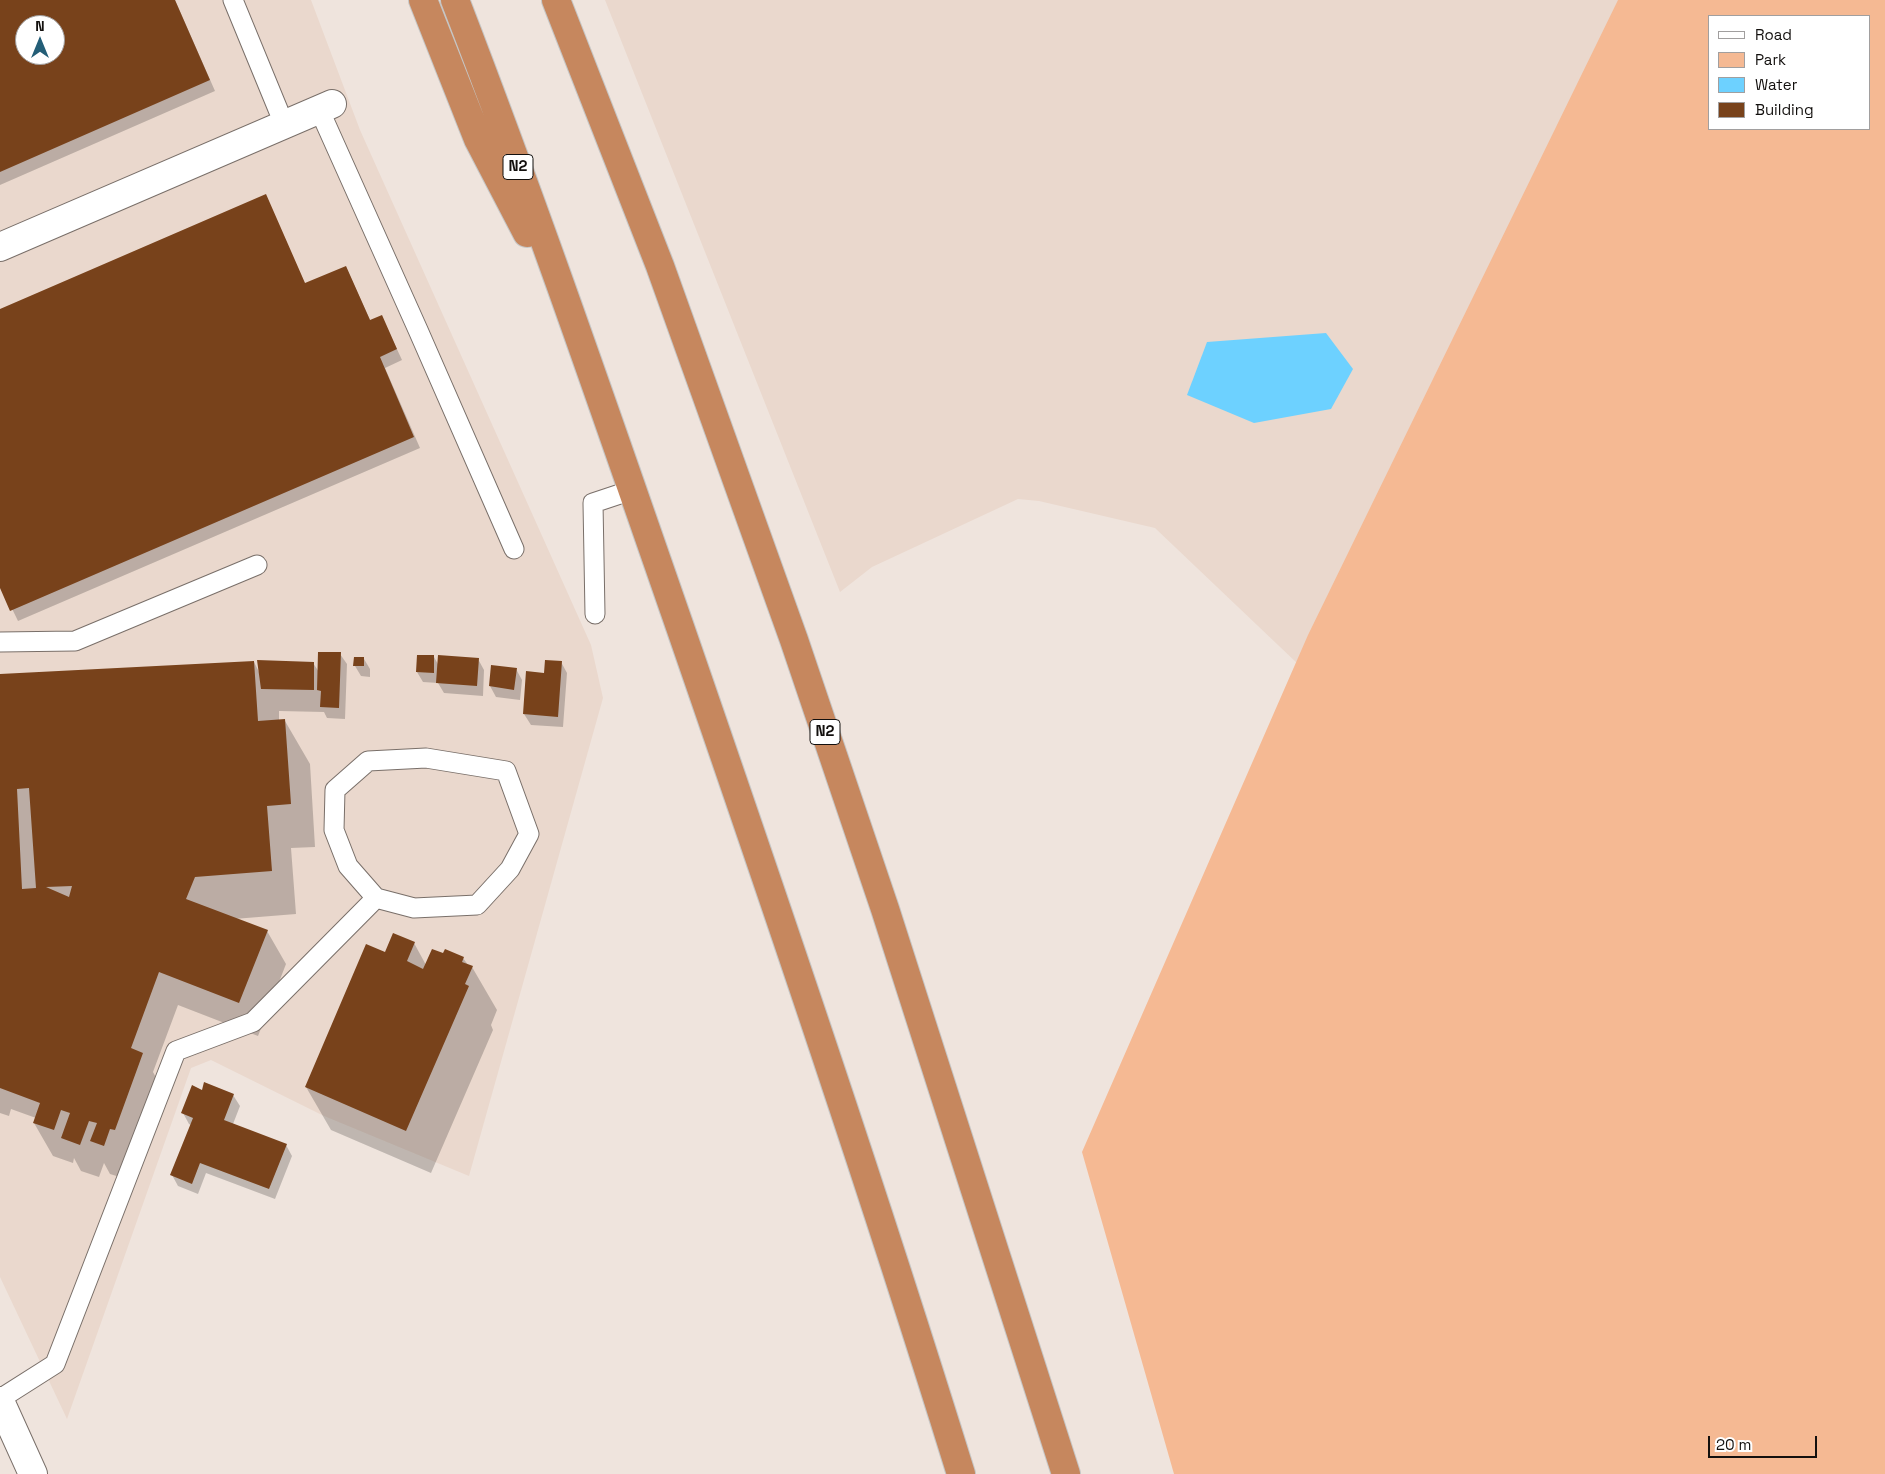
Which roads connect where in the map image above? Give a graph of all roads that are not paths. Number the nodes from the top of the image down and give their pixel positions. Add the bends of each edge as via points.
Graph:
1 (233, 0) edge
2 (423, 0) edge
3 (455, 0) edge
4 (556, 0) edge
5 (325, 107) joint
6 (284, 124) junction
7 (0, 246) edge
8 (579, 334) junction
9 (632, 490) junction
10 (514, 549) dead end
11 (257, 565) dead end
12 (595, 614) dead end
13 (0, 642) edge
14 (376, 898) junction
15 (0, 1400) edge
16 (33, 1474) edge
17 (961, 1474) edge
18 (1066, 1474) edge

1 - 6 lane
2 - 8 highway via 478,139
3 - 8 highway, N2
4 - 18 highway, N2 via 660,266 794,640 885,909
5 - 6 street
5 - 10 lane
6 - 7 street
8 - 9 highway, N2
9 - 12 lane via 593,503
9 - 17 highway, N2 via 911,1311
11 - 13 lane via 76,641
14 - 14 lane via 414,908 477,905 510,869 529,834 506,771 426,758 368,761 335,790 334,830 348,866
14 - 15 lane via 253,1022 176,1051 55,1364
15 - 16 street

